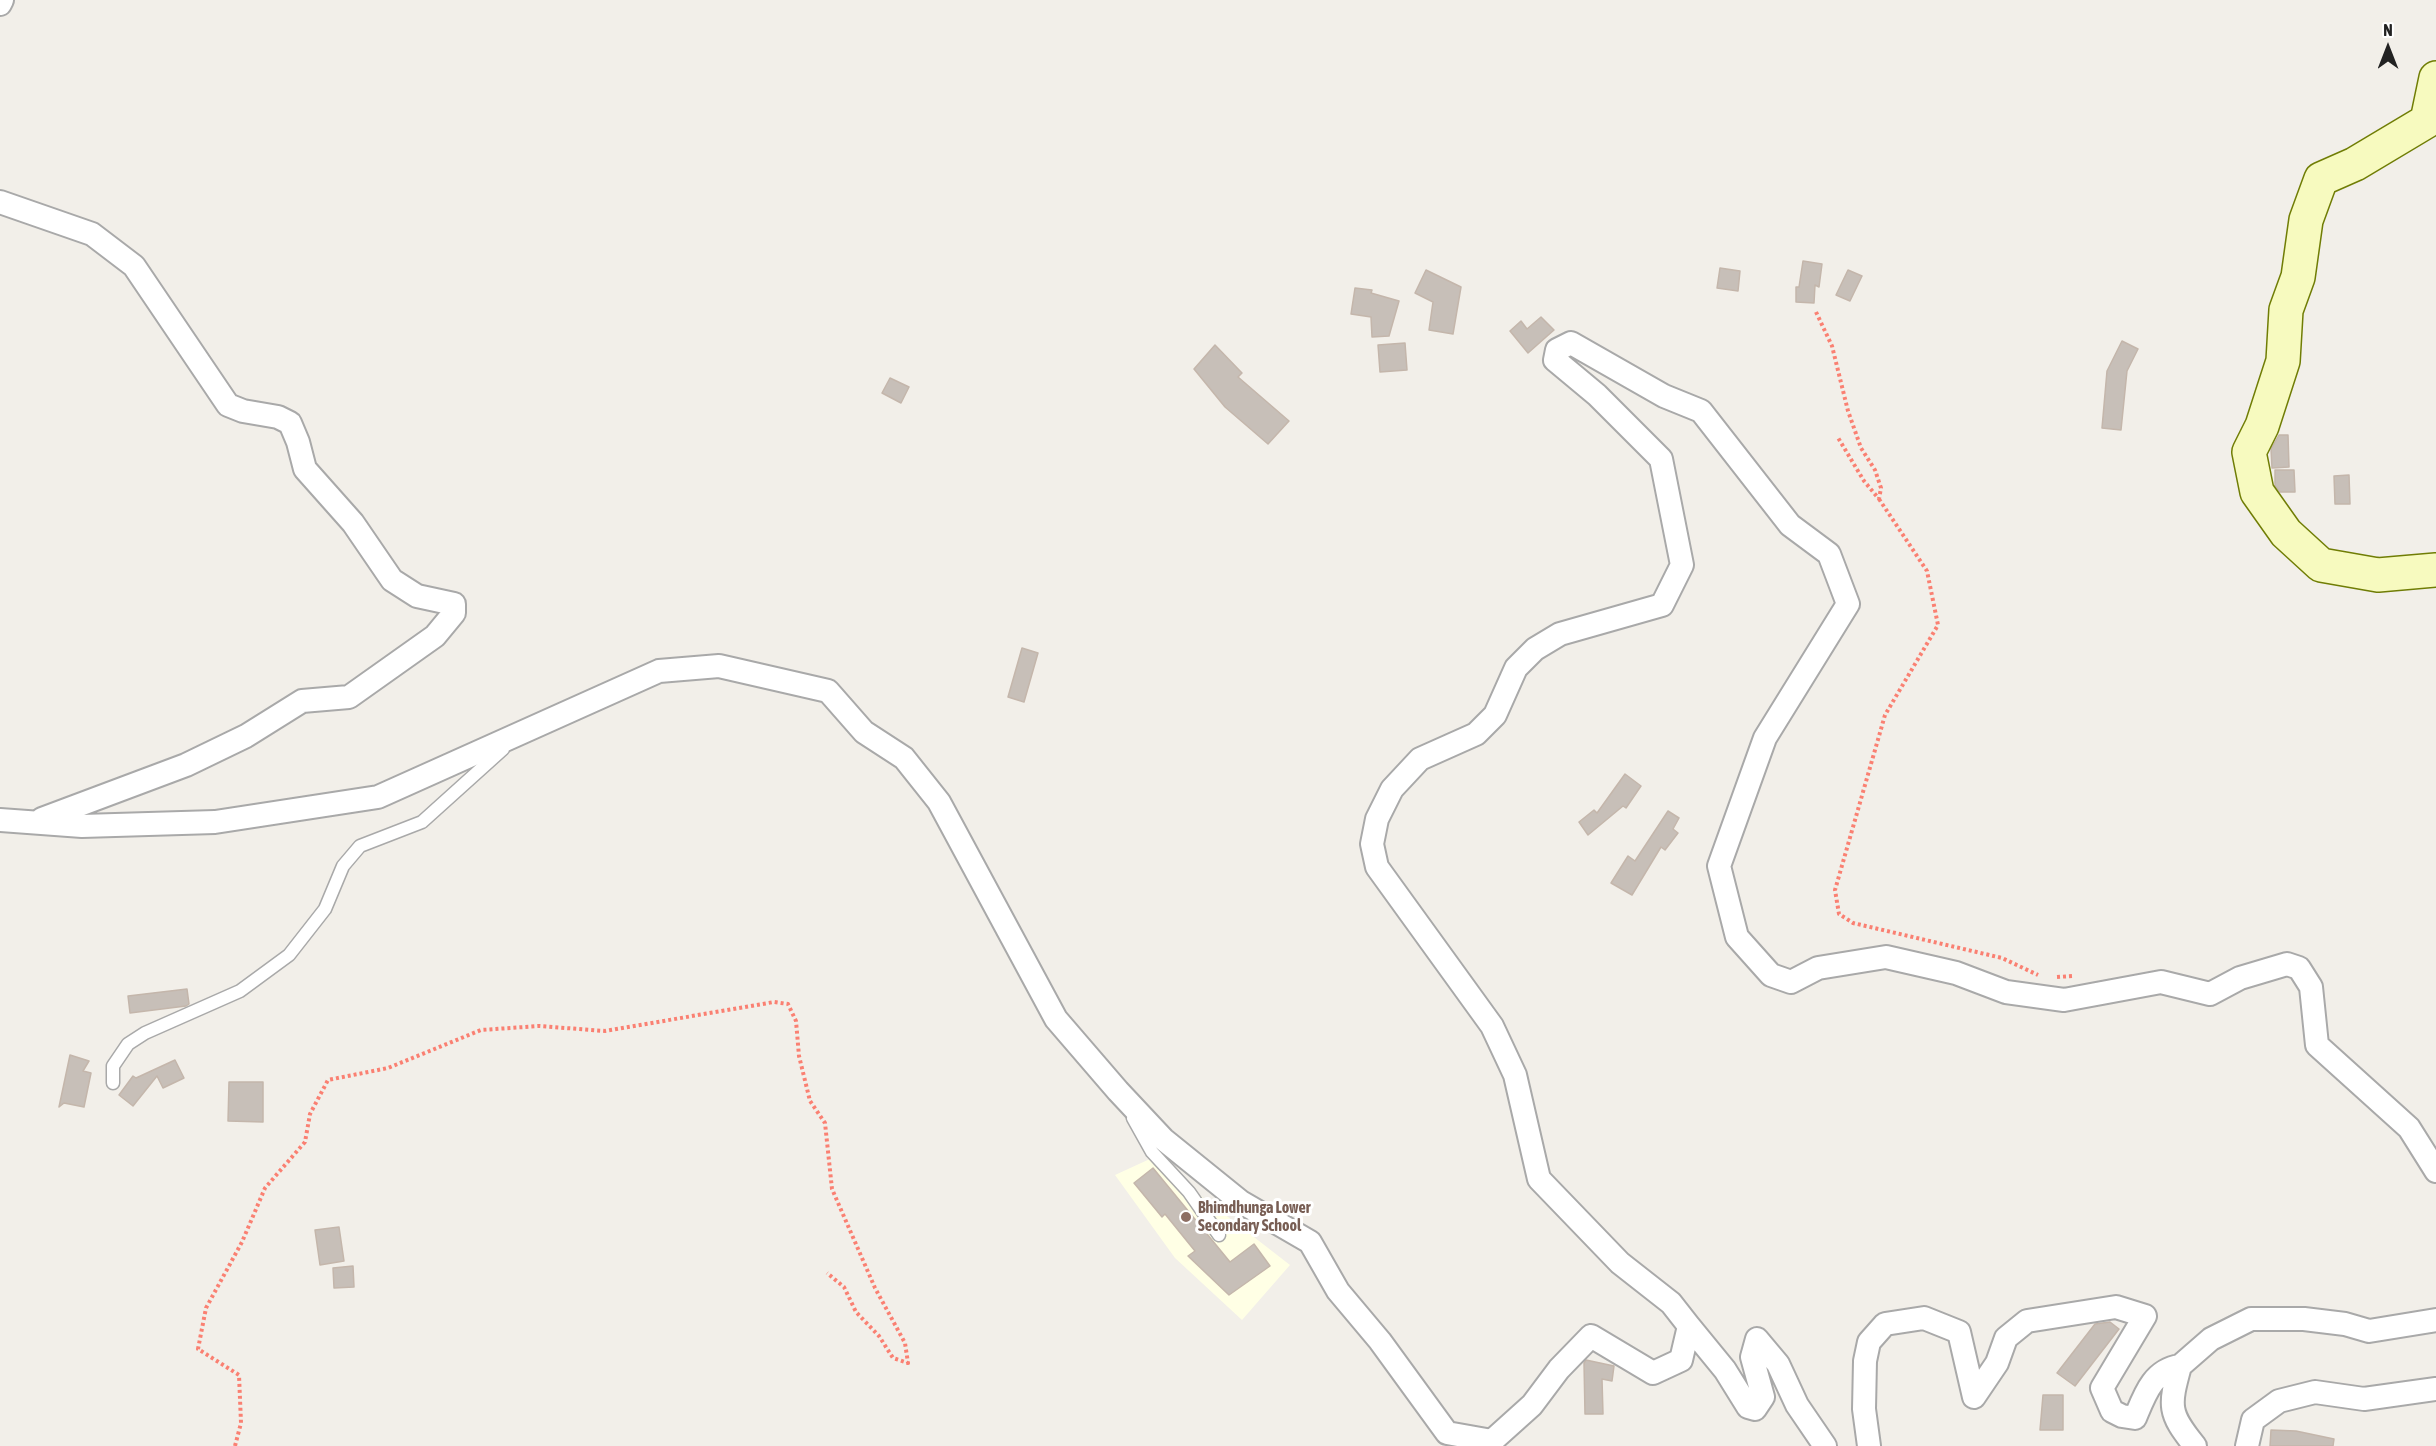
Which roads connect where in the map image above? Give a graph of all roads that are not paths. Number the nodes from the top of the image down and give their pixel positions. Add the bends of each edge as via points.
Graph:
1 (2, 0) edge
2 (0, 4) edge
3 (2436, 78) edge
4 (0, 202) edge
5 (2436, 570) edge
6 (519, 735) junction
7 (0, 820) edge
8 (32, 822) junction
9 (114, 1083) dead end
10 (1118, 1091) junction
11 (2436, 1171) edge
12 (1219, 1235) dead end
13 (2436, 1320) edge
14 (1689, 1326) junction
15 (2180, 1366) junction
16 (2436, 1389) edge
17 (1825, 1446) edge
18 (1869, 1446) edge
19 (2195, 1446) edge
20 (2247, 1446) edge

1 - 2 street
3 - 5 main road via 2427,121 2355,164 2321,179 2306,220 2298,277 2286,310 2283,361 2262,426 2249,452 2257,492 2286,532 2321,565 2378,576
4 - 8 street via 92,234 134,266 228,405 290,423 305,468 353,523 392,580 417,596 453,604 454,613 435,636 349,697 302,701 246,736 186,765
6 - 8 street via 378,796 215,822 82,826
6 - 9 lane via 422,822 360,846 343,866 325,909 289,955 240,991 128,1044 113,1066
6 - 10 street via 659,671 719,666 828,691 864,732 904,758 939,802 1056,1019
7 - 8 street
10 - 12 lane via 1152,1152 1189,1192
10 - 14 street via 1163,1139 1241,1202 1310,1242 1338,1291 1447,1433 1492,1441 1532,1405 1591,1336 1653,1373 1681,1360
11 - 14 street via 2409,1128 2317,1045 2311,987 2299,968 2287,964 2240,978 2210,994 2161,982 2064,1000 2006,992 1956,973 1886,957 1818,968 1791,982 1771,975 1737,936 1719,866 1765,738 1848,604 1829,554 1790,525 1701,411 1664,396 1570,343 1557,350 1555,360 1597,395 1661,459 1682,565 1662,605 1560,634 1535,649 1516,668 1495,716 1476,734 1420,759 1392,789 1377,819 1372,844 1377,867 1492,1026 1515,1075 1539,1179 1620,1263 1671,1303
13 - 15 street via 2369,1331 2304,1319 2252,1319 2211,1339
14 - 17 street via 1725,1370 1748,1407 1755,1409 1763,1397 1752,1357 1757,1338 1778,1364 1797,1405
15 - 18 street via 2167,1368 2146,1389 2135,1418 2122,1416 2112,1411 2102,1388 2145,1316 2116,1307 2067,1314 2027,1321 2006,1338 1997,1363 1974,1397 1959,1332 1924,1318 1885,1324 1869,1342 1865,1361 1864,1409
15 - 19 street via 2170,1400 2179,1426
16 - 20 street via 2364,1399 2315,1392 2279,1401 2253,1420

